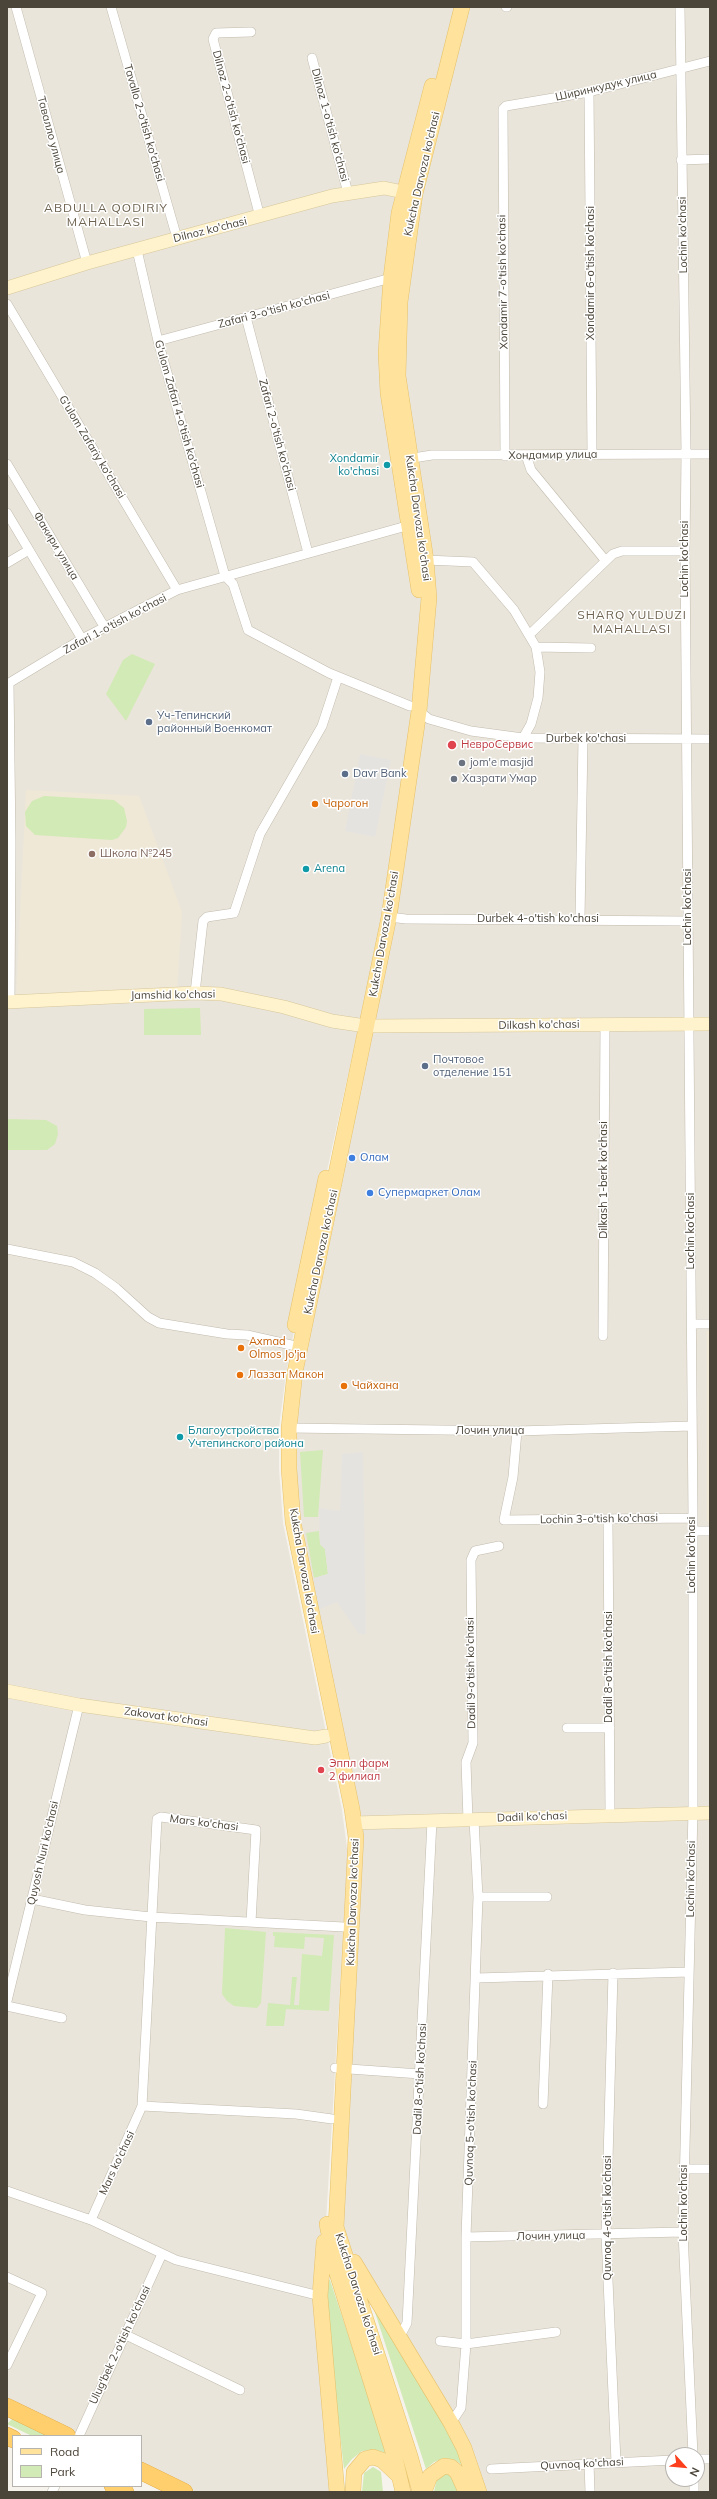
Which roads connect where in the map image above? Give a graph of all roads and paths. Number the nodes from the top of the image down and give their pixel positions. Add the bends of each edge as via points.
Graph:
1 (16, 7) edge
2 (111, 7) edge
3 (453, 7) edge
4 (462, 7) edge
5 (680, 7) edge
6 (251, 32) dead end
7 (312, 58) dead end
8 (710, 61) edge
9 (681, 68) junction
10 (589, 92) junction
11 (503, 109) joint
12 (710, 159) edge
13 (682, 160) junction
14 (348, 193) junction
15 (409, 193) junction
16 (260, 217) junction
17 (177, 238) junction
18 (137, 250) junction
19 (87, 263) junction
20 (391, 278) junction
21 (7, 288) edge
22 (7, 304) edge
23 (246, 317) junction
24 (158, 341) junction
25 (686, 453) junction
26 (592, 454) junction
27 (710, 454) edge
28 (526, 455) junction
29 (505, 456) junction
30 (404, 459) junction
31 (7, 464) edge
32 (7, 513) edge
33 (410, 525) junction
34 (29, 550) junction
35 (685, 551) junction
36 (308, 553) junction
37 (426, 560) junction
38 (605, 560) junction
39 (7, 563) edge
40 (225, 576) junction
41 (177, 590) junction
42 (105, 628) junction
43 (529, 635) junction
44 (82, 639) junction
45 (536, 647) junction
46 (591, 648) dead end
47 (338, 677) junction
48 (8, 682) edge
49 (414, 708) junction
50 (523, 738) junction
51 (583, 738) junction
52 (710, 739) edge
53 (687, 740) junction
54 (9, 843) edge
55 (385, 916) junction
56 (580, 919) junction
57 (687, 921) junction
58 (195, 993) junction
59 (8, 1002) edge
60 (605, 1024) junction
61 (690, 1024) junction
62 (710, 1024) edge
63 (363, 1025) junction
64 (7, 1249) edge
65 (692, 1324) junction
66 (710, 1324) edge
67 (603, 1336) dead end
68 (295, 1346) junction
69 (692, 1426) junction
70 (284, 1427) junction
71 (517, 1431) junction
72 (693, 1518) junction
73 (608, 1519) junction
74 (692, 1531) junction
75 (710, 1531) edge
76 (499, 1546) dead end
77 (7, 1691) edge
78 (79, 1705) junction
79 (567, 1728) dead end
80 (610, 1728) junction
81 (331, 1736) junction
82 (692, 1813) junction
83 (710, 1813) edge
84 (610, 1814) junction
85 (471, 1820) junction
86 (432, 1821) junction
87 (350, 1824) junction
88 (478, 1897) junction
89 (547, 1897) dead end
90 (32, 1899) junction
91 (151, 1917) junction
92 (251, 1922) junction
93 (348, 1928) junction
94 (689, 1972) junction
95 (613, 1973) junction
96 (548, 1974) junction
97 (476, 1978) junction
98 (7, 2001) edge
99 (7, 2006) edge
100 (62, 2018) dead end
101 (340, 2068) junction
102 (420, 2074) junction
103 (543, 2104) dead end
104 (142, 2106) junction
105 (336, 2119) junction
106 (684, 2168) junction
107 (710, 2169) edge
108 (7, 2191) edge
109 (91, 2220) junction
110 (326, 2221) junction
111 (683, 2232) junction
112 (606, 2235) junction
113 (466, 2237) junction
114 (338, 2238) junction
115 (162, 2254) junction
116 (7, 2276) edge
117 (320, 2296) junction
118 (556, 2332) dead end
119 (126, 2335) junction
120 (400, 2336) junction
121 (440, 2340) dead end
122 (466, 2344) junction
123 (7, 2365) edge
124 (240, 2390) dead end
125 (7, 2407) edge
126 (451, 2423) junction
127 (65, 2435) edge
128 (79, 2435) edge
129 (693, 2447) edge
130 (665, 2460) edge
131 (616, 2462) junction
132 (589, 2463) junction
133 (491, 2469) dead end
134 (142, 2471) edge
135 (400, 2476) junction
136 (115, 2487) edge
137 (125, 2492) edge
138 (184, 2492) edge
139 (337, 2492) edge
140 (353, 2492) edge
141 (403, 2492) edge
142 (420, 2492) edge
143 (424, 2492) edge
144 (466, 2492) edge
145 (479, 2492) edge
146 (590, 2492) edge

1 - 19 street, Тавалло улица
2 - 17 street, Tavallo 2-o'tish ko'chasi
3 - 15 main road, Kukcha Darvoza ko'chasi
4 - 15 main road, Kukcha Darvoza ko'chasi
5 - 9 street, Lochin ko'chasi
6 - 16 street, Dilnoz 2-o'tish ko'chasi via 216,33 213,39
7 - 14 street, Dilnoz 1-o'tish ko'chasi
8 - 9 street, Ширинкудук улица
9 - 10 street, Ширинкудук улица
9 - 13 street, Lochin ko'chasi
10 - 11 street, Ширинкудук улица via 506,106
10 - 26 street, Xondamir 6-o'tish ko'chasi
11 - 29 street, Xondamir 7-o'tish ko'chasi
12 - 13 street
13 - 25 street, Lochin ko'chasi
14 - 15 street, Dilnoz ko'chasi via 384,188
14 - 16 street, Dilnoz ko'chasi
15 - 20 main road, Kukcha Darvoza ko'chasi
15 - 30 main road, Kukcha Darvoza ko'chasi via 397,351
16 - 17 street, Dilnoz ko'chasi
17 - 18 street, Dilnoz ko'chasi
18 - 19 street, Dilnoz ko'chasi
18 - 24 street, G'ulom Zafari 4-o'tish ko'chasi
19 - 21 street, Dilnoz ko'chasi
20 - 23 street, Zafari 3-o'tish ko'chasi
20 - 30 main road, Kukcha Darvoza ko'chasi via 386,377
22 - 41 street, G'ulom Zafariy ko'chasi
23 - 24 street, Zafari 3-o'tish ko'chasi
23 - 36 street, Zafari 2-o'tish ko'chasi
24 - 40 street, G'ulom Zafari 4-o'tish ko'chasi
25 - 26 street, Хондамир улица
25 - 27 street, Хондамир улица
25 - 35 street, Lochin ko'chasi
26 - 28 street, Хондамир улица
28 - 29 street, Хондамир улица
28 - 38 street via 531,470
29 - 30 street, Хондамир улица via 432,455
30 - 33 main road, Kukcha Darvoza ko'chasi
30 - 37 main road, Kukcha Darvoza ko'chasi
31 - 42 street, Факири улица
32 - 34 street
33 - 36 street, Zafari 1-o'tish ko'chasi
33 - 49 main road, Kukcha Darvoza ko'chasi via 419,596
34 - 39 street
34 - 44 street
35 - 38 street via 622,551
35 - 53 street, Lochin ko'chasi
36 - 40 street, Zafari 1-o'tish ko'chasi
37 - 43 street via 472,562 514,610
37 - 49 main road, Kukcha Darvoza ko'chasi via 428,616
38 - 43 street
40 - 41 street, Zafari 1-o'tish ko'chasi
40 - 47 street via 233,584 245,624 252,634
41 - 42 street, Zafari 1-o'tish ko'chasi
42 - 44 street, Zafari 1-o'tish ko'chasi
43 - 45 street
44 - 48 street, Zafari 1-o'tish ko'chasi
45 - 46 street
45 - 50 street via 540,672 538,698 531,724
47 - 49 street
47 - 58 street via 322,726 260,834 234,913 207,917 202,921
48 - 54 street
49 - 50 street, Durbek ko'chasi via 430,719 471,731
49 - 55 main road, Kukcha Darvoza ko'chasi
50 - 51 street, Durbek ko'chasi
51 - 53 street, Durbek ko'chasi
51 - 56 street
52 - 53 street, Durbek ko'chasi
53 - 57 street, Lochin ko'chasi
54 - 59 street
55 - 56 street, Durbek 4-o'tish ko'chasi via 406,919
55 - 63 main road, Kukcha Darvoza ko'chasi
56 - 57 street, Durbek 4-o'tish ko'chasi
57 - 61 street, Lochin ko'chasi
58 - 59 street, Jamshid ko'chasi
58 - 63 street, Jamshid ko'chasi via 221,994 284,1007 332,1021
60 - 61 street, Dilkash ko'chasi
60 - 63 street, Dilkash ko'chasi
60 - 67 street, Dilkash 1-berk ko'chasi
61 - 62 street, Dilkash ko'chasi
61 - 65 street, Lochin ko'chasi
63 - 68 main road, Kukcha Darvoza ko'chasi
64 - 68 street via 73,1262 95,1273 148,1317 159,1323 247,1335
65 - 66 street
65 - 69 street, Lochin ko'chasi
68 - 70 main road, Kukcha Darvoza ko'chasi
69 - 71 street, Лочин улица
69 - 72 street, Lochin ko'chasi
70 - 71 street, Лочин улица
70 - 81 main road, Kukcha Darvoza ko'chasi via 293,1522
71 - 73 street, Lochin 3-o'tish ko'chasi via 513,1476 504,1520
72 - 73 street, Lochin 3-o'tish ko'chasi
72 - 74 street, Lochin ko'chasi
73 - 80 street, Dadil 8-o'tish ko'chasi
74 - 75 street
74 - 82 street, Lochin ko'chasi
76 - 85 street, Dadil 9-o'tish ko'chasi via 474,1551 471,1560 473,1743 466,1762
77 - 78 street, Zakovat ko'chasi
78 - 81 street, Zakovat ko'chasi via 315,1738
78 - 90 street, Quyosh Nuri ko'chasi
79 - 80 street
80 - 84 street, Dadil 8-o'tish ko'chasi
81 - 87 main road, Kukcha Darvoza ko'chasi
82 - 83 street, Dadil ko'chasi
82 - 84 street, Dadil ko'chasi
82 - 94 street, Lochin ko'chasi
84 - 85 street, Dadil ko'chasi
85 - 86 street, Dadil ko'chasi
85 - 88 street, Quvnoq 5-o'tish ko'chasi
86 - 87 street, Dadil ko'chasi
86 - 102 street, Dadil 8-o'tish ko'chasi
87 - 93 main road, Kukcha Darvoza ko'chasi
88 - 89 street
88 - 97 street, Quvnoq 5-o'tish ko'chasi
90 - 91 street via 91,1911
90 - 98 street, Quyosh Nuri ko'chasi
91 - 92 street
91 - 92 street, Mars ko'chasi via 156,1824 157,1819 161,1817 256,1830
91 - 104 street, Mars ko'chasi
92 - 93 street
93 - 101 main road, Kukcha Darvoza ko'chasi
94 - 95 street
94 - 106 street, Lochin ko'chasi
95 - 96 street
95 - 112 street, Quvnoq 4-o'tish ko'chasi
96 - 97 street
96 - 103 street
97 - 113 street, Quvnoq 5-o'tish ko'chasi
99 - 100 street
101 - 102 street
101 - 105 main road, Kukcha Darvoza ko'chasi
102 - 120 street, Dadil 8-o'tish ko'chasi via 407,2322
104 - 105 street via 296,2114
104 - 109 street, Mars ko'chasi
105 - 110 main road, Kukcha Darvoza ko'chasi
105 - 114 main road, Kukcha Darvoza ko'chasi
106 - 107 street
106 - 111 street, Lochin ko'chasi
108 - 109 street
109 - 115 street
110 - 117 main road
110 - 135 main road, Kukcha Darvoza ko'chasi via 338,2277
111 - 112 street, Лочин улица
111 - 129 street, Lochin ko'chasi
112 - 113 street, Лочин улица
112 - 131 street, Quvnoq 4-o'tish ko'chasi
113 - 122 street, Quvnoq 5-o'tish ko'chasi
114 - 120 main road
114 - 142 main road, Kukcha Darvoza ko'chasi
115 - 117 street via 190,2264
115 - 119 street, Ulug'bek 2-o'tish ko'chasi
116 - 123 street via 42,2293
117 - 139 main road
118 - 122 street
119 - 124 street
119 - 128 street, Ulug'bek 2-o'tish ko'chasi
120 - 126 main road
121 - 122 street
122 - 126 street, Quvnoq 5-o'tish ko'chasi via 461,2408
125 - 127 highway
126 - 145 main road via 464,2448
130 - 131 street, Quvnoq ko'chasi
131 - 132 street, Quvnoq ko'chasi
132 - 133 street, Quvnoq ko'chasi
132 - 146 street
134 - 138 highway
135 - 140 main road via 382,2460 373,2457 365,2459 354,2472
135 - 141 main road, Kukcha Darvoza ko'chasi
136 - 137 highway
143 - 144 main road via 430,2476 444,2466 451,2467 457,2472

